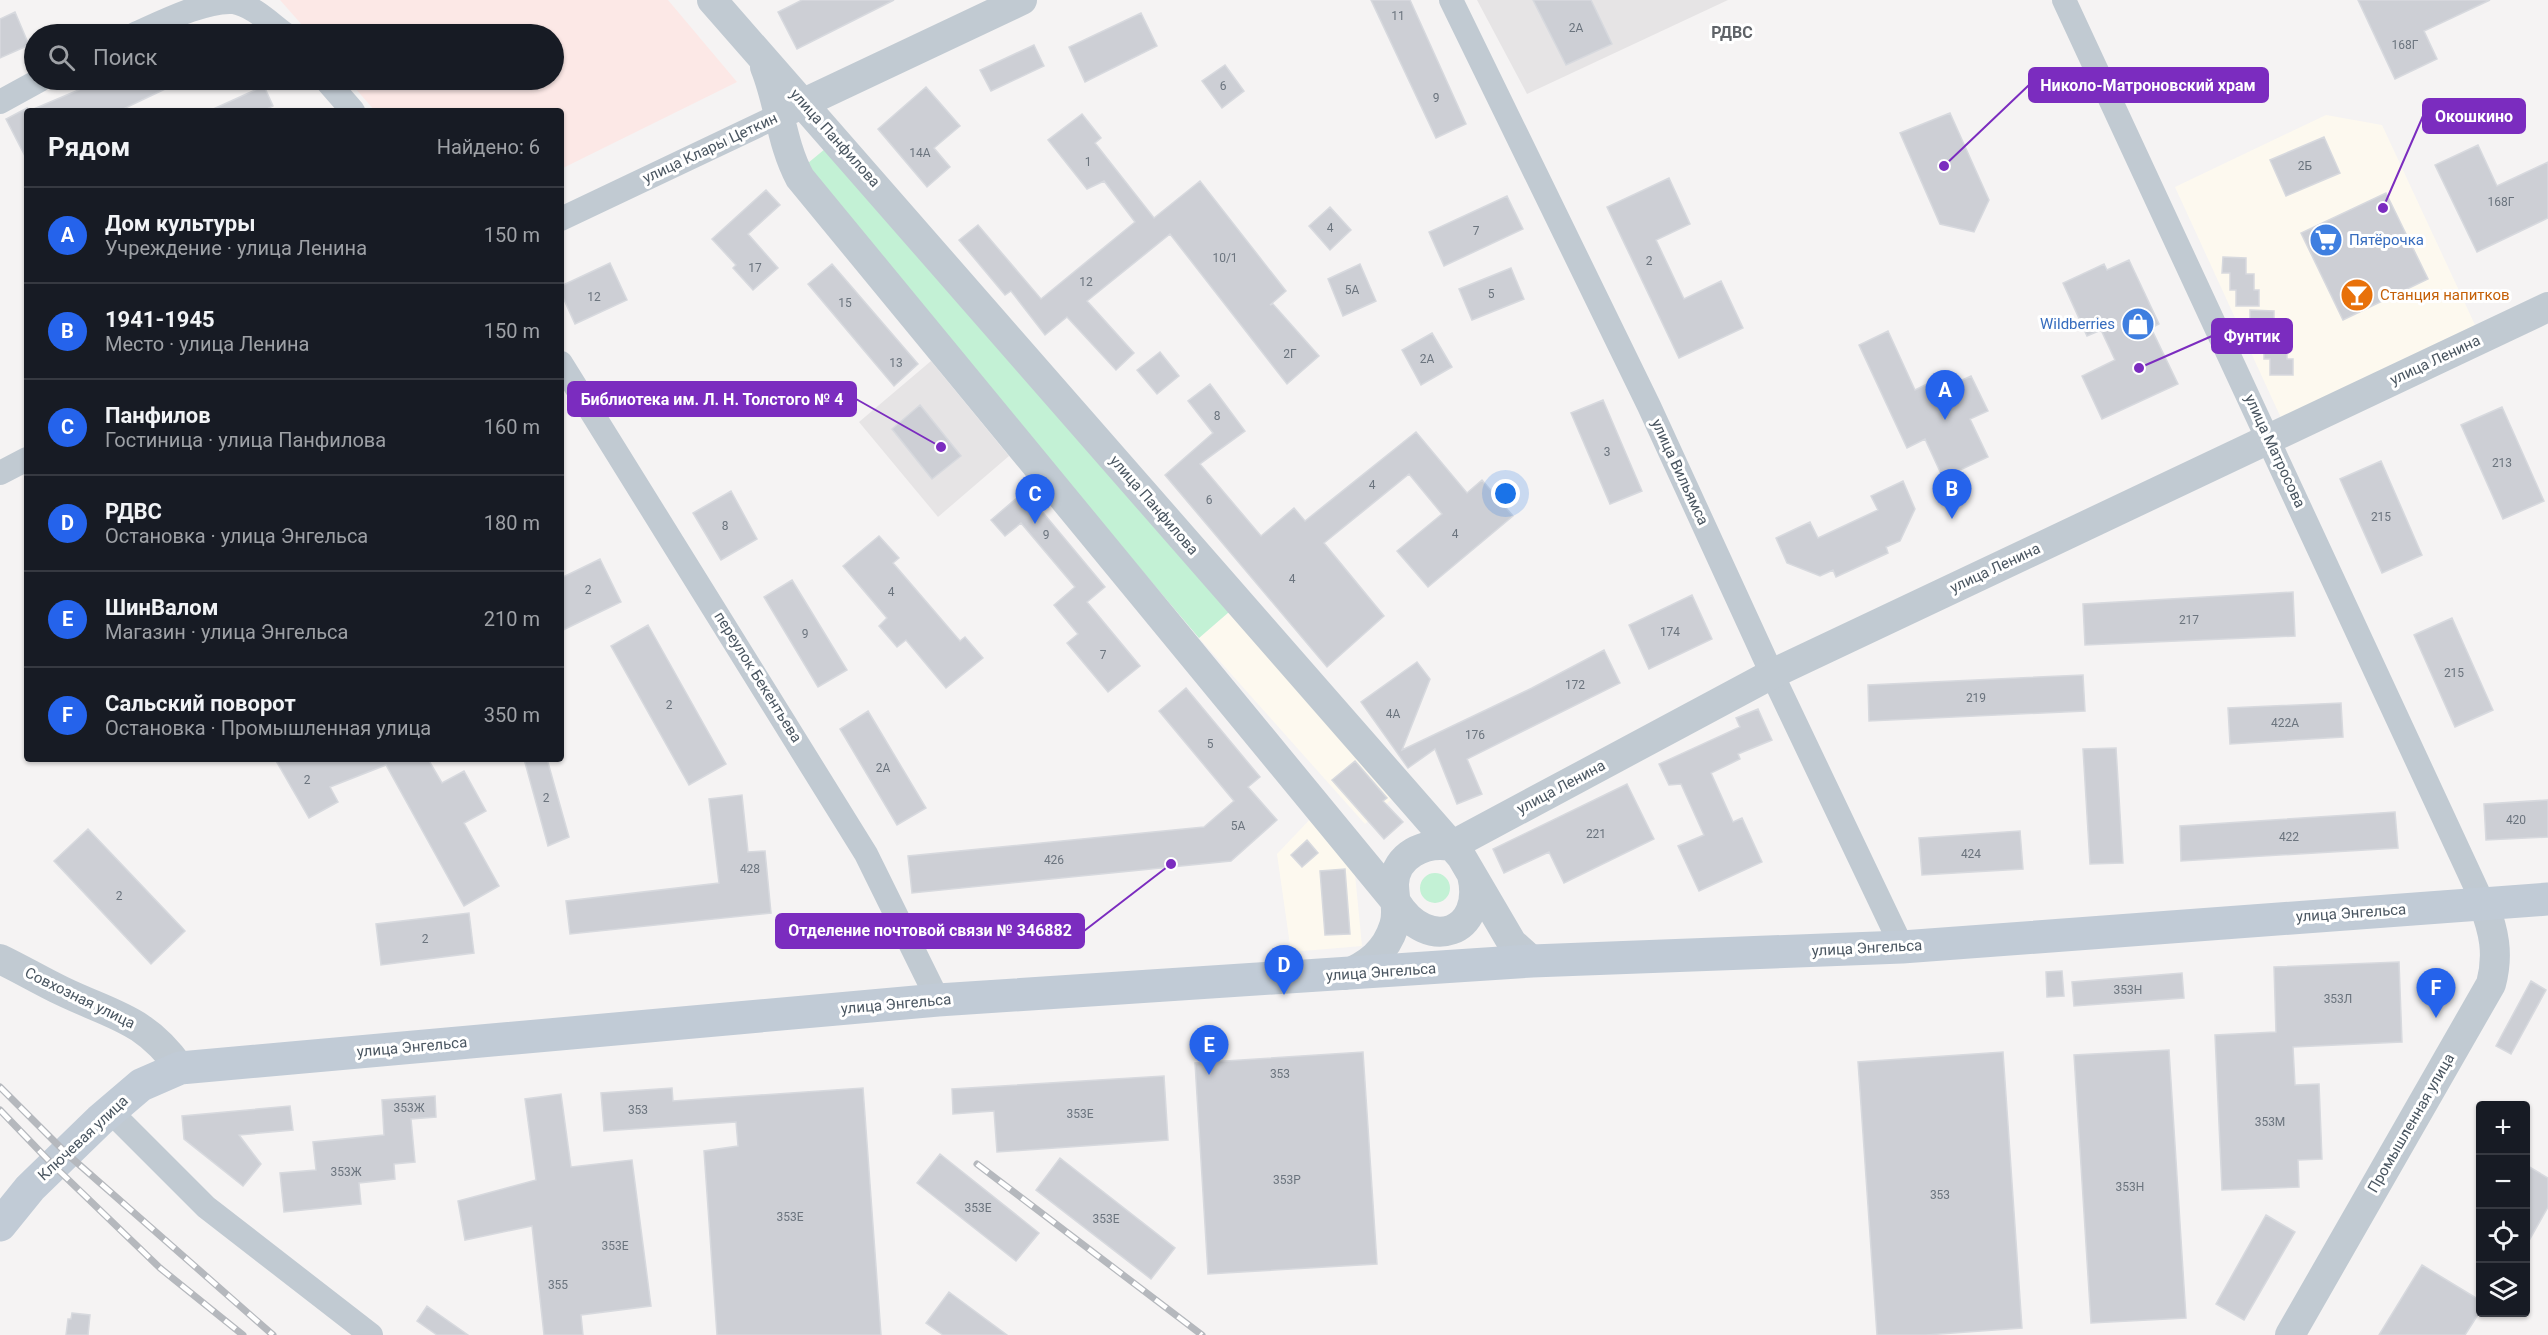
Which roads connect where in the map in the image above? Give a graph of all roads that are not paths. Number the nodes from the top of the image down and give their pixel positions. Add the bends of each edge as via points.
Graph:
1 (712, 0) edge
2 (1022, 0) edge
3 (1451, 0) edge
4 (2064, 0) edge
5 (158, 24) edge
6 (272, 24) edge
7 (24, 89) edge
8 (335, 90) edge
9 (0, 102) edge
10 (350, 108) edge
11 (792, 109) junction
12 (564, 218) edge
13 (2548, 307) edge
14 (564, 368) edge
15 (2269, 438) junction
16 (24, 461) edge
17 (0, 473) edge
18 (1772, 674) junction
19 (1451, 846) junction
20 (1471, 872) junction
21 (2548, 899) edge
22 (2483, 903) junction
23 (1400, 908) junction
24 (1902, 947) junction
25 (0, 958) edge
26 (1532, 961) junction
27 (1447, 967) junction
28 (1344, 975) junction
29 (938, 1000) junction
30 (180, 1068) junction
31 (110, 1111) junction
32 (0, 1225) edge
33 (370, 1335) edge
34 (2290, 1335) edge

1 - 11 street, улица Панфилова via 762,59
2 - 11 street, улица Клары Цеткин
3 - 18 street, улица Вильямса via 1650,406
4 - 15 street, улица Матросова
5 - 6 street via 214,3 234,2
7 - 9 street
8 - 10 street
11 - 12 street, улица Клары Цеткин
11 - 19 street, улица Панфилова
11 - 23 street, улица Панфилова via 790,161 809,189
13 - 15 street, улица Ленина
14 - 29 street, переулок Бекентьева via 866,854
15 - 18 street, улица Ленина
15 - 22 street, улица Матросова
16 - 17 street
18 - 19 street, улица Ленина
18 - 24 street, улица Вильямса
19 - 20 street, улица Панфилова
19 - 23 street via 1430,846 1405,858 1397,869 1394,884
20 - 23 street via 1474,904 1468,917 1456,926 1429,932 1416,926
20 - 26 street, улица Панфилова via 1512,943
21 - 22 main road, улица Энгельса
22 - 24 main road, улица Энгельса
22 - 34 street, Промышленная улица via 2496,946 2492,984
23 - 27 street, улица Панфилова via 1420,944
23 - 28 street via 1384,948 1374,959
24 - 26 main road, улица Энгельса
25 - 30 street, Совхозная улица via 62,992 145,1029 164,1045
26 - 27 main road, улица Энгельса
27 - 28 main road, улица Энгельса
28 - 29 main road, улица Энгельса
29 - 30 main road, улица Энгельса
30 - 31 main road, Ключевая улица via 141,1085
31 - 32 main road, Ключевая улица via 30,1188
31 - 33 street via 206,1207

